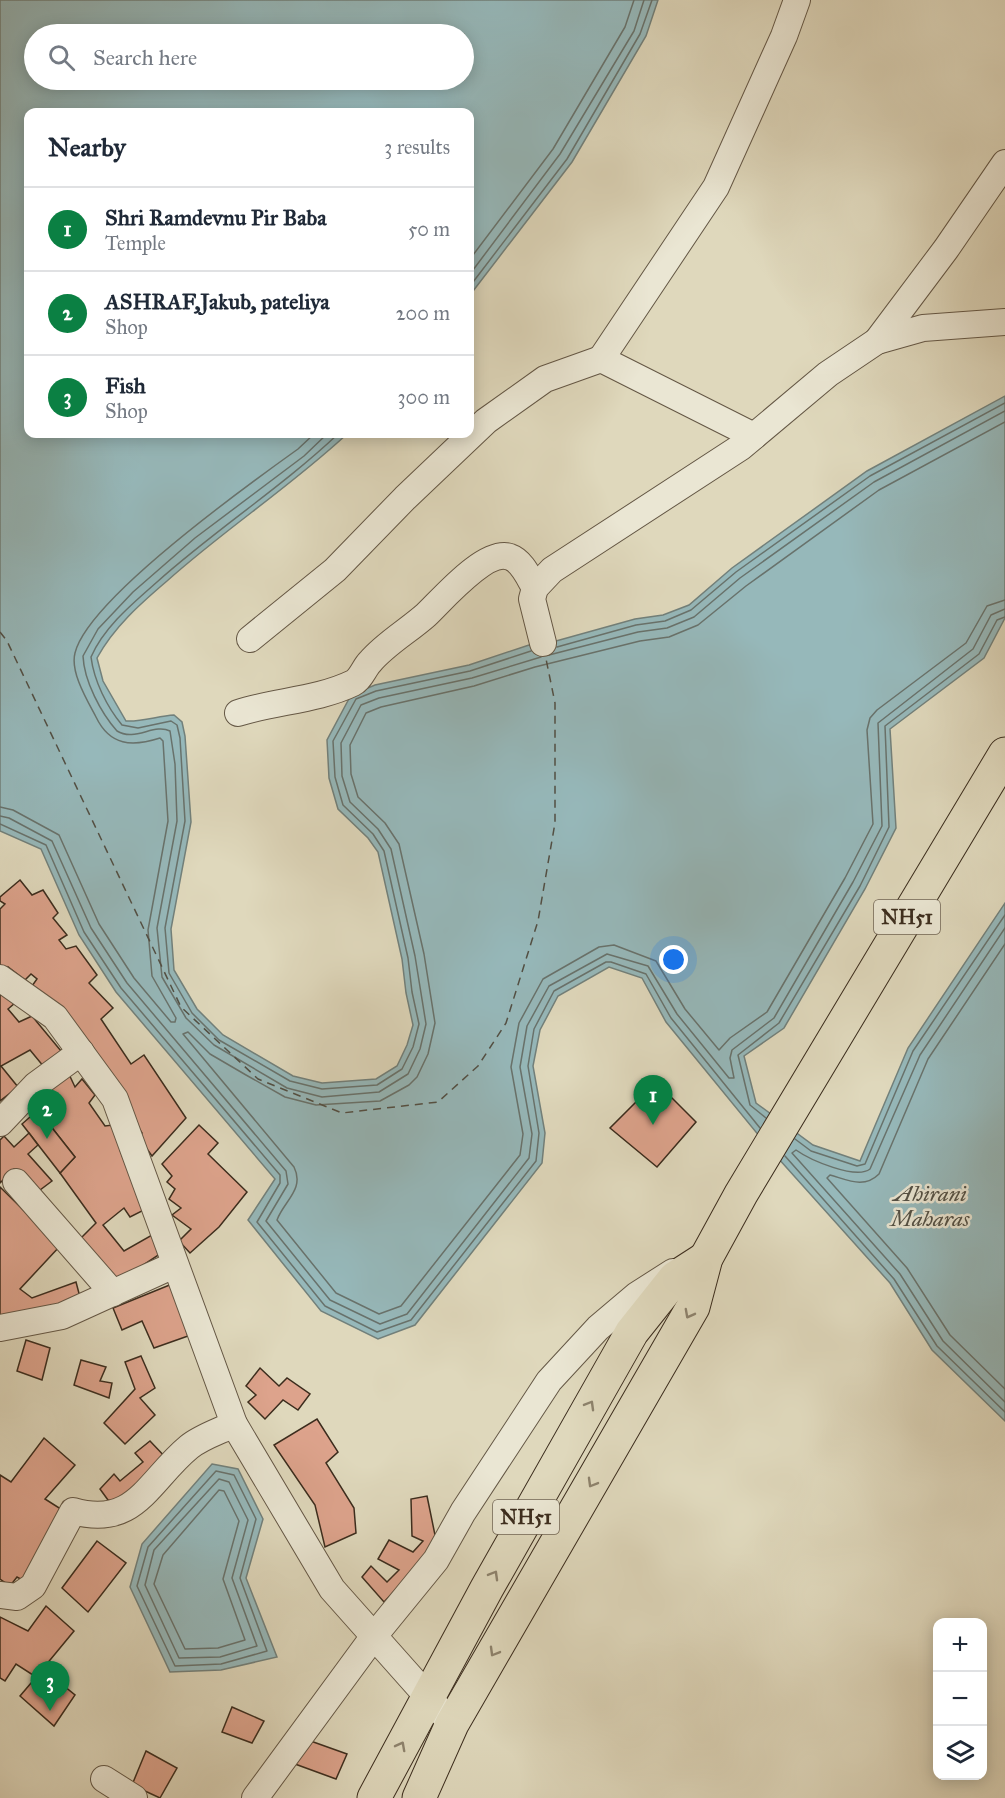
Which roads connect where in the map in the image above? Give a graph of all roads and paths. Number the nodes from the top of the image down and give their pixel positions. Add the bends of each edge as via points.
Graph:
1 (796, 0) edge
2 (1005, 163) edge
3 (1005, 322) edge
4 (877, 341) junction
5 (601, 359) junction
6 (474, 432) edge
7 (754, 436) junction
8 (468, 438) edge
9 (535, 588) junction
10 (250, 639) dead end
11 (543, 643) dead end
12 (238, 712) dead end
13 (1005, 754) edge
14 (0, 978) edge
15 (81, 1052) junction
16 (0, 1124) edge
17 (16, 1182) dead end
18 (706, 1258) junction
19 (174, 1265) junction
20 (112, 1293) junction
21 (0, 1328) edge
22 (234, 1424) junction
23 (0, 1595) edge
24 (374, 1636) junction
25 (428, 1696) junction
26 (452, 1724) junction
27 (104, 1779) dead end
28 (134, 1798) edge
29 (255, 1798) edge
30 (374, 1798) edge
31 (419, 1798) edge

1 - 5 street via 784,36 716,187
2 - 4 street
3 - 4 street via 923,328
4 - 7 street via 828,374
5 - 6 street via 545,379
5 - 7 street
7 - 9 street via 552,570
8 - 10 street via 335,570
9 - 11 street via 532,599
9 - 12 street via 518,562 509,556 498,556 460,579 427,614 370,661 356,682
13 - 18 highway, NH51
14 - 15 street via 55,1017
15 - 16 street via 36,1085
15 - 19 street via 115,1099
17 - 20 street
18 - 24 street via 674,1271 637,1295 598,1328 549,1381 436,1560
25 -> 18 highway, NH51 via 632,1332 675,1278
18 -> 26 highway, NH51 via 693,1307
19 - 20 street
19 - 22 street
20 - 21 street via 62,1316
22 - 23 street via 190,1446 125,1511 91,1516 73,1511 33,1586 17,1597
22 - 24 street via 332,1589
24 - 25 street
24 - 29 street
25 - 26 street
30 -> 25 highway, NH51
26 - 31 highway, NH51
27 - 28 street

